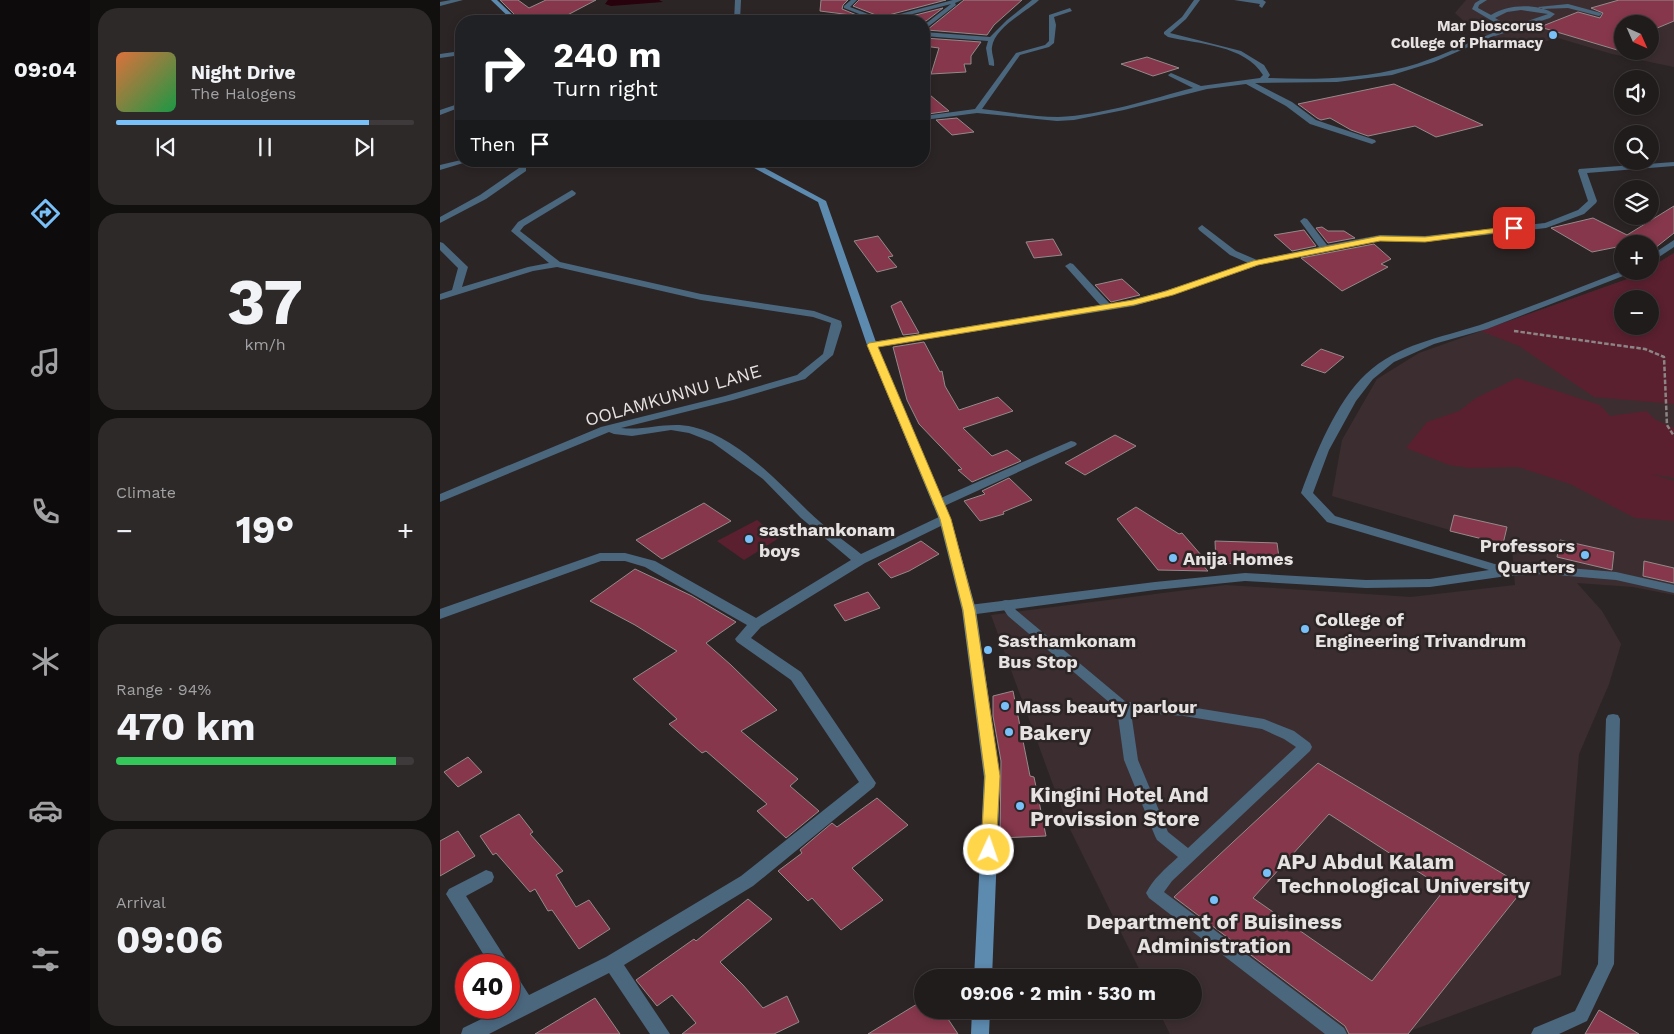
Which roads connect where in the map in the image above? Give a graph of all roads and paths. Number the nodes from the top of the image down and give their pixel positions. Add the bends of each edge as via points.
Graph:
1 (460, 0) edge
2 (494, 0) edge
3 (738, 0) edge
4 (854, 0) edge
5 (959, 0) edge
6 (1036, 0) edge
7 (1197, 0) edge
8 (1237, 0) edge
9 (1484, 0) edge
10 (440, 4) edge
11 (1262, 6) dead end
12 (1527, 8) junction
13 (1070, 10) dead end
14 (1599, 14) dead end
15 (510, 15) edge
16 (736, 15) edge
17 (865, 15) edge
18 (903, 15) edge
19 (1492, 17) junction
20 (930, 23) edge
21 (1498, 33) junction
22 (930, 35) edge
23 (991, 40) junction
24 (455, 54) edge
25 (440, 56) edge
26 (992, 65) dead end
27 (1171, 75) dead end
28 (1262, 80) junction
29 (1248, 82) junction
30 (1200, 88) junction
31 (455, 107) edge
32 (977, 111) junction
33 (440, 113) edge
34 (930, 117) edge
35 (1372, 142) dead end
36 (455, 164) edge
37 (1674, 164) edge
38 (523, 167) edge
39 (758, 167) edge
40 (440, 168) edge
41 (572, 193) dead end
42 (440, 220) edge
43 (1304, 221) dead end
44 (1202, 228) dead end
45 (1674, 243) edge
46 (440, 245) edge
47 (1326, 249) junction
48 (1659, 254) edge
49 (1256, 263) junction
50 (557, 264) junction
51 (1070, 266) dead end
52 (1614, 278) edge
53 (456, 292) junction
54 (440, 297) edge
55 (1107, 307) junction
56 (1483, 327) junction
57 (872, 345) junction
58 (605, 430) junction
59 (1674, 436) edge
60 (1071, 444) dead end
61 (440, 498) edge
62 (938, 504) junction
63 (946, 519) junction
64 (860, 560) junction
65 (1507, 572) junction
66 (1674, 589) edge
67 (1006, 604) junction
68 (969, 610) junction
69 (440, 614) edge
70 (756, 624) junction
71 (1123, 707) junction
72 (1613, 719) dead end
73 (1188, 857) junction
74 (486, 877) dead end
75 (493, 954) edge
76 (612, 963) junction
77 (982, 969) edge
78 (520, 996) edge
79 (526, 1006) junction
80 (981, 1019) edge
81 (470, 1034) edge
82 (661, 1034) edge
83 (980, 1034) edge
84 (1338, 1034) edge
85 (1540, 1034) edge

1 - 10 street
2 - 15 street
3 - 16 lane
4 - 17 lane via 846,7
5 - 18 lane
5 - 20 lane
6 - 23 lane
7 - 28 street via 1184,18 1166,33 1248,57 1265,70 1267,75
8 - 11 street via 1263,2
9 - 19 lane via 1475,8
12 - 14 lane via 1568,6
12 - 19 lane via 1498,12
12 - 21 lane via 1552,14
13 - 32 street via 1051,16 1052,42 1018,54
19 - 21 lane via 1502,24
21 - 28 street via 1390,73 1317,82
22 - 23 lane
23 - 26 lane via 988,47
24 - 25 street
27 - 30 street
28 - 29 street
29 - 30 street
29 - 35 street via 1289,104 1313,122
30 - 32 street via 1126,109 1069,118
31 - 33 street
32 - 34 street
36 - 40 street
37 - 47 street via 1582,171 1593,201 1581,212 1546,225 1425,239 1380,238
38 - 42 street via 504,185 472,206
39 - 57 street via 822,201
41 - 50 street via 520,224 515,231
43 - 47 street
44 - 49 street via 1233,253
45 - 48 street
46 - 53 street via 463,267
47 - 49 street
49 - 55 street via 1170,293
50 - 53 street
50 - 58 street, OOLAMKUNNU LANE via 701,297 814,314 836,321 828,355 802,377
51 - 55 street
52 - 56 street
53 - 54 street
55 - 57 street
56 - 59 path via 1645,349 1661,354 1664,357 1667,425
56 - 65 street via 1430,342 1390,360 1369,377 1351,400 1323,450 1307,493 1331,519
57 - 62 street
58 - 61 street, OOLAMKUNNU LANE
58 - 64 street via 632,433 671,427 691,430 716,440 767,476 805,515
60 - 62 street
62 - 63 street
63 - 64 street
63 - 68 street
64 - 70 street
65 - 66 street via 1545,570 1616,576
65 - 67 street via 1430,582 1366,584 1245,577
67 - 68 street
67 - 71 lane
68 - 77 street via 992,776
69 - 70 street via 600,557 625,557 650,564
70 - 76 street via 742,639 796,676 868,783 747,882
71 - 73 lane via 1131,760 1162,836
71 - 73 lane via 1184,711 1264,724 1289,735 1304,747
72 - 85 lane via 1606,964 1581,1016
73 - 84 lane via 1154,893
74 - 75 street via 454,894
76 - 79 street
76 - 82 street
78 - 79 street
79 - 81 street
80 - 83 street

